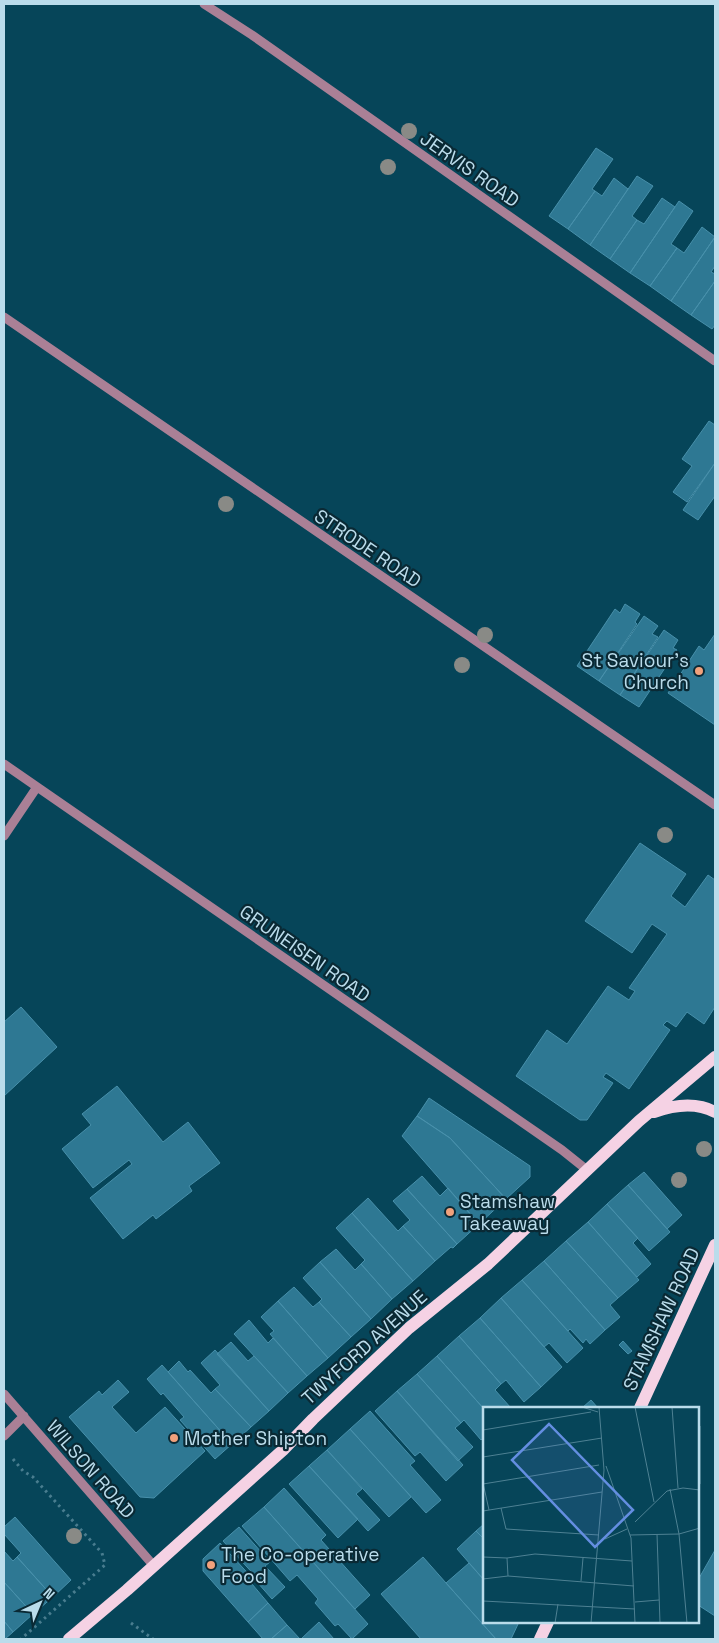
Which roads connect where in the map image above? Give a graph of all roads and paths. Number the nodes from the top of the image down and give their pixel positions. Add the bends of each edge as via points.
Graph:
1 (204, 4) edge
2 (4, 317) edge
3 (715, 361) edge
4 (4, 764) edge
5 (37, 787) junction
6 (715, 804) edge
7 (4, 836) edge
8 (715, 1057) edge
9 (715, 1112) edge
10 (639, 1121) junction
11 (587, 1170) junction
12 (715, 1245) edge
13 (4, 1394) edge
14 (640, 1407) edge
15 (24, 1416) junction
16 (4, 1436) edge
17 (10, 1456) dead end
18 (154, 1566) junction
19 (548, 1623) edge
20 (21, 1639) edge
21 (69, 1639) edge
22 (540, 1639) edge

1 - 3 street, JERVIS ROAD
2 - 6 street, STRODE ROAD
4 - 5 street, GRUNEISEN ROAD
5 - 7 street
5 - 11 street, GRUNEISEN ROAD
8 - 10 main road, TWYFORD AVENUE
9 - 10 main road, TWYFORD AVENUE via 697,1106 669,1107
10 - 11 main road, TWYFORD AVENUE
11 - 18 main road, TWYFORD AVENUE via 488,1264 409,1328 283,1450
12 - 14 main road, STAMSHAW ROAD
13 - 15 street, WILSON ROAD
15 - 16 street
15 - 18 street, WILSON ROAD
17 - 20 path via 102,1553 105,1566
18 - 21 main road, TWYFORD AVENUE
19 - 22 main road

